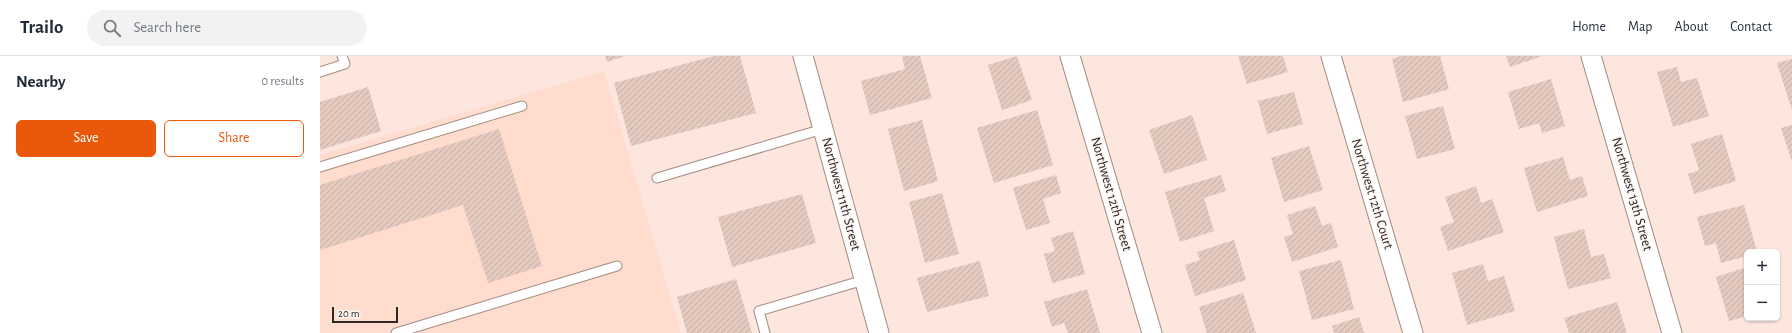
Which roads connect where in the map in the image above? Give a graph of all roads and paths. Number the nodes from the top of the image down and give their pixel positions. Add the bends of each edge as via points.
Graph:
1 (342, 56) edge
2 (803, 56) edge
3 (1070, 56) edge
4 (1331, 56) edge
5 (1591, 56) edge
6 (320, 72) edge
7 (522, 106) dead end
8 (823, 129) junction
9 (320, 167) edge
10 (657, 178) dead end
11 (617, 266) dead end
12 (864, 280) junction
13 (396, 333) edge
14 (765, 333) edge
15 (879, 333) edge
16 (1152, 333) edge
17 (1413, 333) edge
18 (1672, 333) edge

1 - 6 lane via 345,64
2 - 8 street, Northwest 11th Street
3 - 16 street, Northwest 12th Street
4 - 17 street, Northwest 12th Court
5 - 18 street, Northwest 13th Street
7 - 9 lane
8 - 10 lane
8 - 12 street, Northwest 11th Street
11 - 13 lane
12 - 14 lane via 759,311
12 - 15 street, Northwest 11th Street

